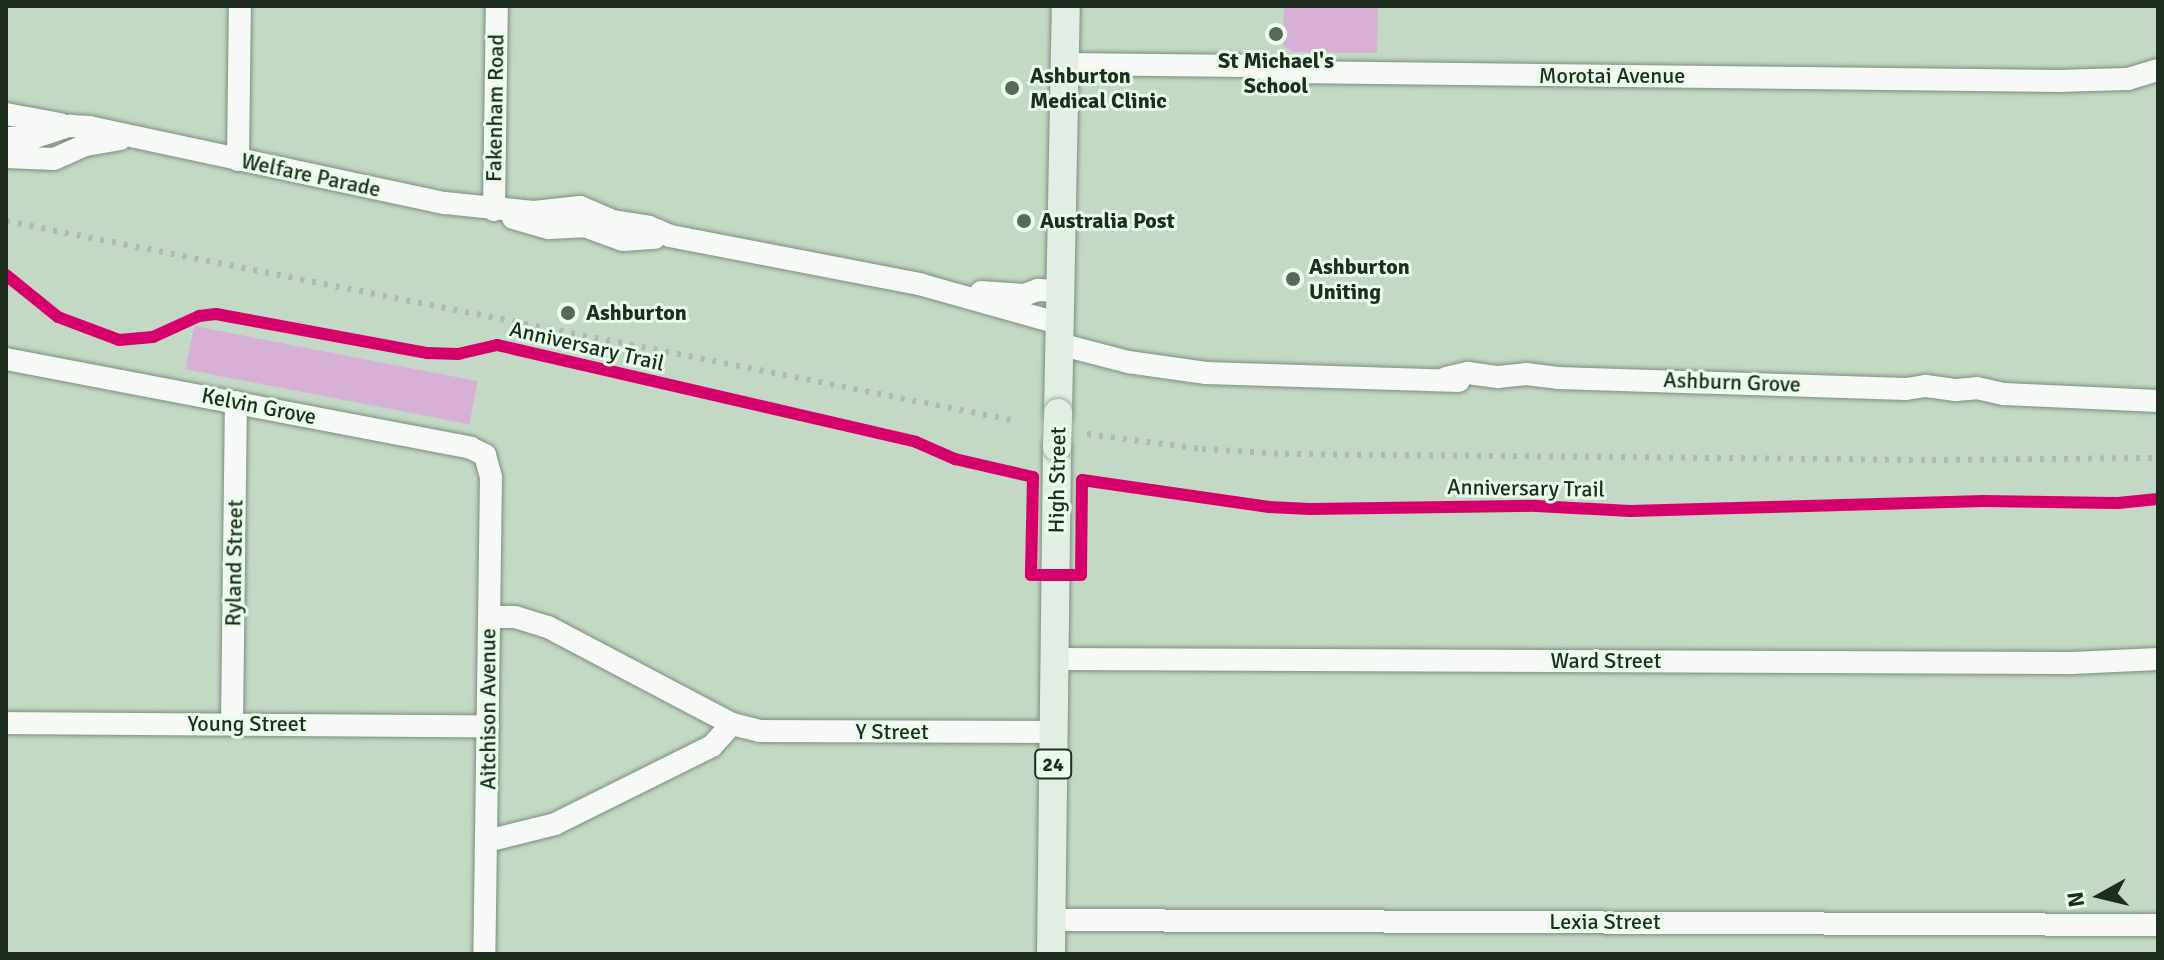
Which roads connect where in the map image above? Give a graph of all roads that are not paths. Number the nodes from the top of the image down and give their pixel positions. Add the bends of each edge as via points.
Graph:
1 (240, 6) edge
2 (497, 6) edge
3 (1066, 6) edge
4 (1065, 64) junction
5 (2158, 70) edge
6 (6, 114) edge
7 (70, 126) junction
8 (6, 138) edge
9 (128, 138) junction
10 (6, 157) edge
11 (238, 160) junction
12 (494, 210) junction
13 (940, 289) junction
14 (1059, 291) junction
15 (1058, 344) junction
16 (6, 359) edge
17 (2158, 401) edge
18 (236, 402) junction
19 (491, 478) joint
20 (490, 594) junction
21 (489, 617) junction
22 (548, 627) junction
23 (1055, 659) junction
24 (2158, 659) edge
25 (6, 723) edge
26 (232, 724) junction
27 (732, 724) junction
28 (488, 726) junction
29 (1054, 732) junction
30 (487, 852) junction
31 (1052, 920) junction
32 (2158, 925) edge
33 (486, 949) edge
34 (1051, 954) edge

1 - 11 street
2 - 12 street, Fakenham Road
3 - 4 main road, High Street / 24
4 - 5 street, Morotai Avenue via 1248,66 1291,72 2060,81 2128,79
4 - 14 main road, High Street / 24
6 - 7 street
7 - 8 street, Welfare Parade via 32,138
7 - 9 street, Welfare Parade
9 - 10 street, Welfare Parade via 98,141 54,159
9 - 11 street, Welfare Parade
11 - 12 street, Welfare Parade
12 - 13 street, Welfare Parade via 537,226 588,218 623,240 670,236
13 - 14 street, Welfare Parade via 1024,295
13 - 15 street, Welfare Parade
14 - 15 main road, High Street / 24
15 - 17 street, Ashburn Grove via 1128,362 1215,373 1446,378 1497,388 1558,378 1906,389 1950,401 2004,394
15 - 23 main road, High Street / 24, bridge
16 - 18 street, Kelvin Grove
18 - 19 street, Kelvin Grove via 480,450 489,461
18 - 26 street, Ryland Street
19 - 20 street, Aitchison Avenue
20 - 21 street, Aitchison Avenue
20 - 22 street, Y Street via 527,610
21 - 22 street, Y Street via 515,617
21 - 28 street, Aitchison Avenue
22 - 27 street, Y Street
23 - 24 street, Ward Street
23 - 29 main road, High Street / 24
25 - 26 street, Young Street
26 - 28 street, Young Street
27 - 29 street, Y Street via 760,731
27 - 30 street via 712,746
28 - 30 street, Aitchison Avenue
29 - 31 main road, High Street / 24
30 - 33 street, Aitchison Avenue
31 - 32 street, Lexia Street
31 - 34 main road, High Street / 24

